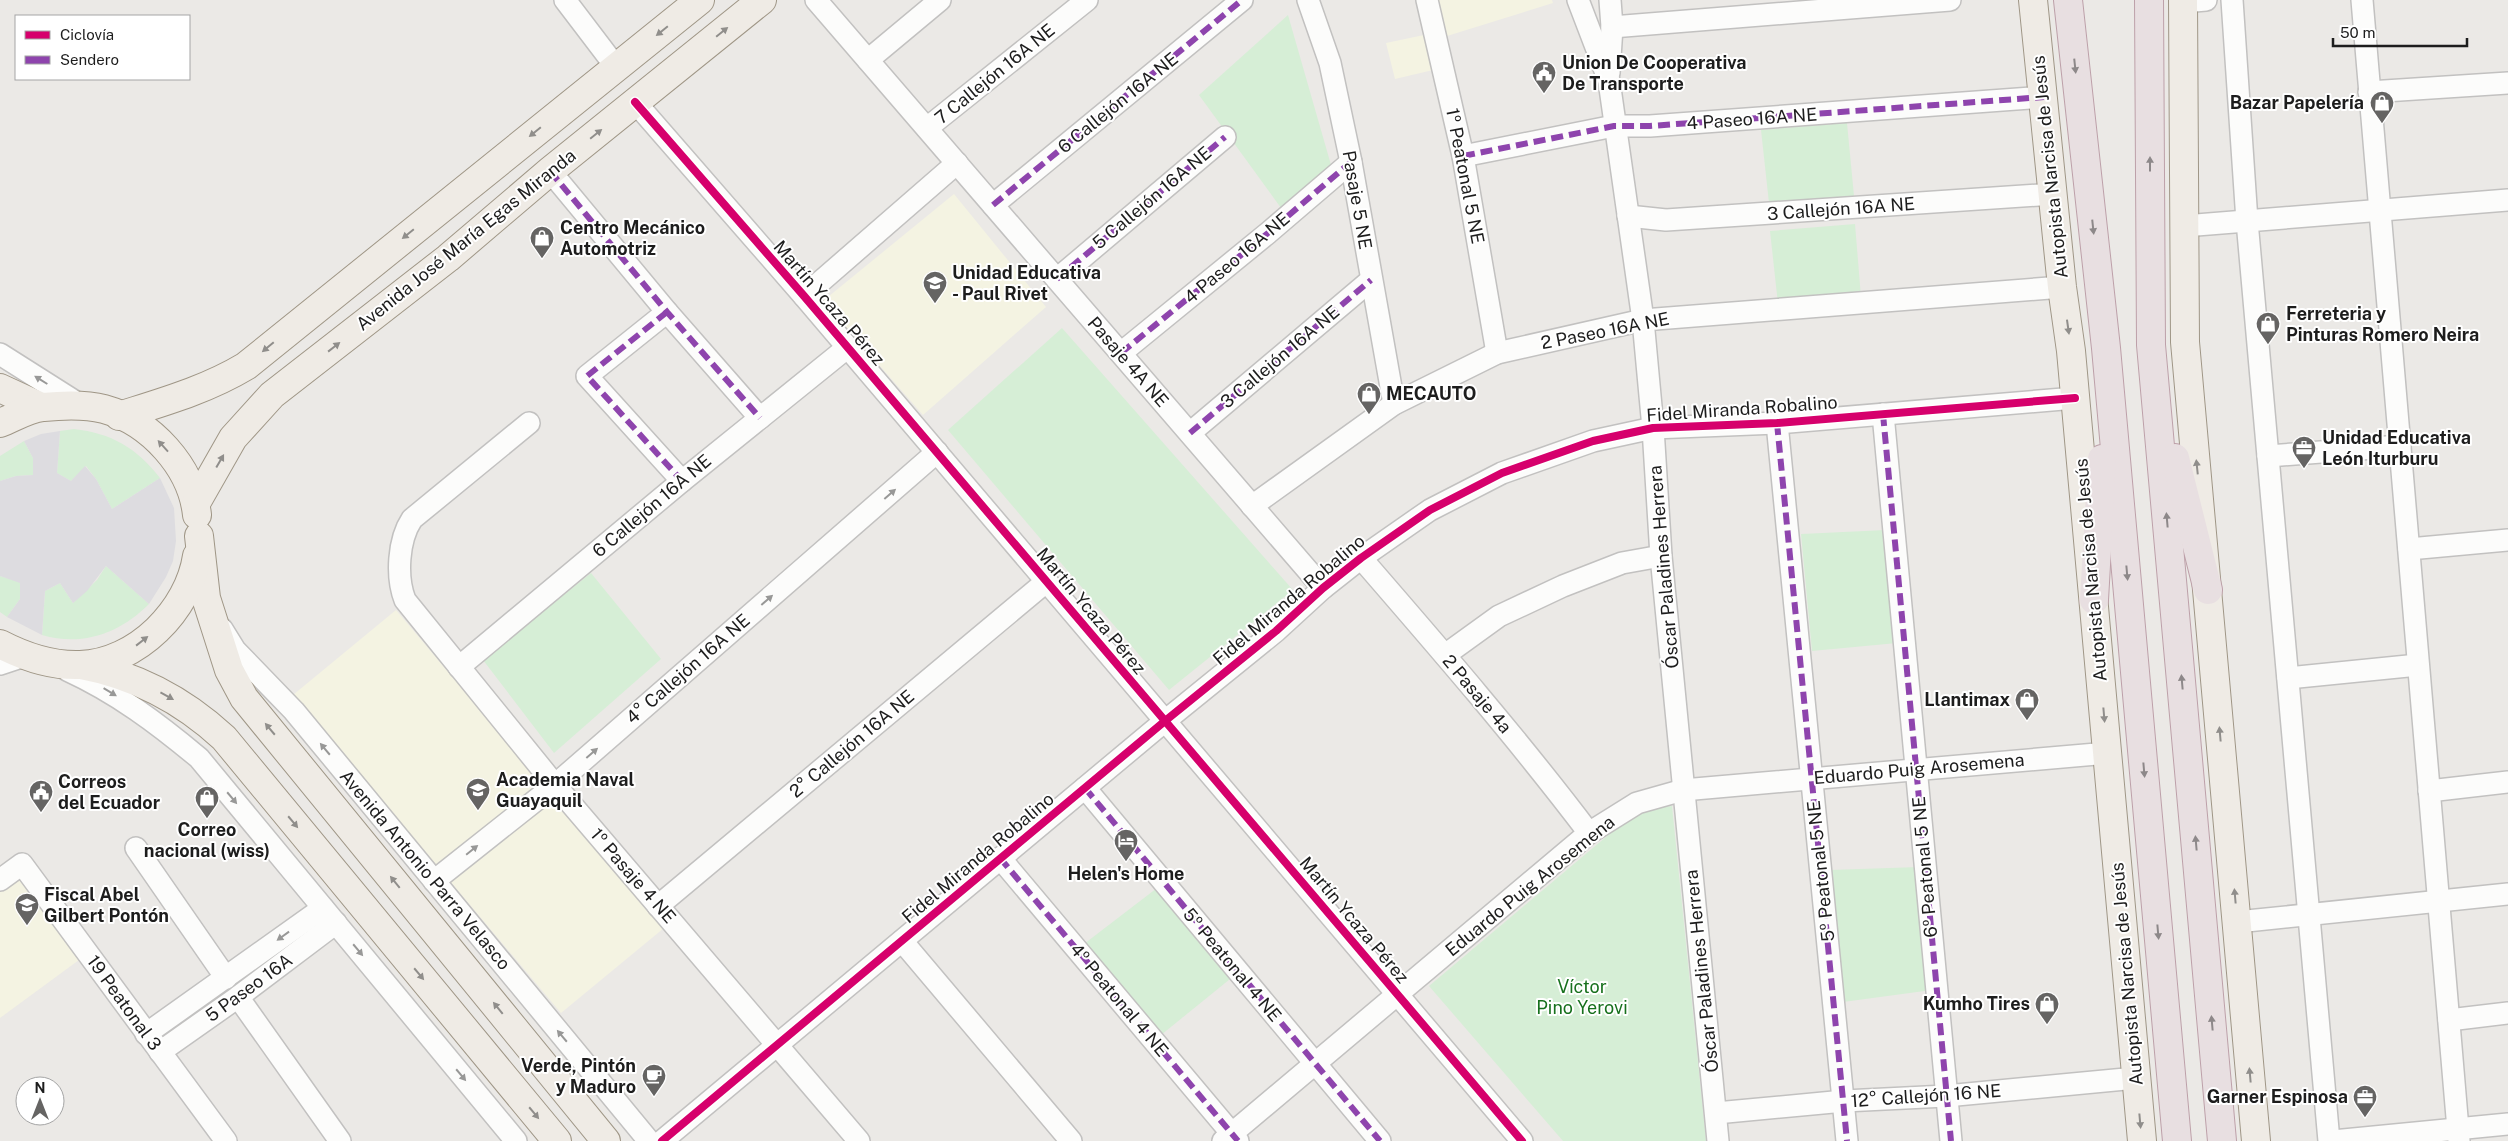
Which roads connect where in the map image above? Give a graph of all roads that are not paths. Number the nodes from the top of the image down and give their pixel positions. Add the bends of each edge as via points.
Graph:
1 (565, 0) edge
2 (700, 0) edge
3 (762, 0) edge
4 (816, 0) edge
5 (940, 0) edge
6 (1087, 0) edge
7 (1242, 0) edge
8 (1308, 0) edge
9 (1427, 0) edge
10 (1578, 0) edge
11 (1610, 0) edge
12 (1950, 0) edge
13 (2033, 0) edge
14 (2068, 0) edge
15 (2079, 0) edge
16 (2138, 0) edge
17 (2149, 0) edge
18 (2232, 0) edge
19 (2362, 0) edge
20 (2191, 1) edge
21 (1612, 26) junction
22 (2149, 29) junction
23 (2072, 34) junction
24 (868, 60) junction
25 (616, 67) junction
26 (1608, 81) junction
27 (2508, 83) edge
28 (2369, 92) junction
29 (2044, 98) junction
30 (636, 102) junction
31 (1614, 126) junction
32 (927, 128) junction
33 (1225, 137) dead end
34 (1463, 156) junction
35 (1351, 162) junction
36 (957, 163) junction
37 (550, 171) junction
38 (2054, 194) junction
39 (2508, 200) edge
40 (993, 205) junction
41 (2380, 210) junction
42 (1628, 216) junction
43 (2247, 221) junction
44 (2184, 226) junction
45 (1057, 279) junction
46 (1371, 280) junction
47 (2062, 287) junction
48 (804, 296) junction
49 (667, 312) junction
50 (1643, 320) junction
51 (848, 348) junction
52 (1121, 353) junction
53 (1498, 353) junction
54 (0, 354) edge
55 (2153, 364) junction
56 (2107, 368) junction
57 (0, 388) edge
58 (2075, 398) junction
59 (1394, 404) junction
60 (82, 406) junction
61 (41, 407) junction
62 (1883, 414) junction
63 (119, 416) junction
64 (760, 418) junction
65 (0, 423) edge
66 (528, 423) dead end
67 (1777, 423) junction
68 (1653, 428) junction
69 (1190, 434) junction
70 (2400, 446) junction
71 (937, 452) junction
72 (2268, 456) junction
73 (682, 481) junction
74 (196, 503) junction
75 (1252, 506) junction
76 (199, 536) junction
77 (2508, 540) edge
78 (2409, 549) junction
79 (1661, 556) junction
80 (1361, 558) junction
81 (1047, 581) junction
82 (1323, 588) junction
83 (2208, 590) junction
84 (206, 598) junction
85 (2094, 600) junction
86 (0, 644) edge
87 (1445, 655) junction
88 (12, 660) edge
89 (51, 662) junction
90 (81, 665) junction
91 (2418, 665) junction
92 (459, 667) junction
93 (2288, 678) junction
94 (1165, 721) junction
95 (2108, 753) junction
96 (1916, 771) junction
97 (1812, 778) junction
98 (2508, 782) edge
99 (555, 785) junction
100 (1084, 788) junction
101 (1683, 790) junction
102 (2429, 791) junction
103 (1589, 833) junction
104 (136, 848) dead end
105 (1000, 858) junction
106 (0, 880) edge
107 (434, 881) junction
108 (2508, 894) edge
109 (2439, 901) junction
110 (658, 906) junction
111 (330, 915) junction
112 (2309, 915) junction
113 (2237, 922) junction
114 (902, 941) junction
115 (226, 978) junction
116 (1397, 994) junction
117 (238, 997) junction
118 (2508, 1013) edge
119 (2449, 1020) junction
120 (146, 1034) junction
121 (777, 1045) junction
122 (160, 1052) junction
123 (1316, 1064) junction
124 (2136, 1078) junction
125 (1946, 1096) junction
126 (1844, 1101) junction
127 (1716, 1113) junction
128 (2508, 1124) edge
129 (2459, 1135) edge
130 (1231, 1138) edge
131 (226, 1141) edge
132 (340, 1141) edge
133 (516, 1141) edge
134 (557, 1141) edge
135 (606, 1141) edge
136 (649, 1141) edge
137 (662, 1141) edge
138 (859, 1141) edge
139 (1071, 1141) edge
140 (1380, 1141) edge
141 (1522, 1141) edge
142 (1718, 1141) edge
143 (1848, 1141) edge
144 (1951, 1141) edge
145 (2142, 1141) edge
146 (2177, 1141) edge
147 (2222, 1141) edge
148 (2256, 1141) edge
149 (2331, 1141) edge

1 - 25 street
2 -> 25 main road
30 -> 3 main road, Avenida José María Egas Miranda
4 - 24 street, Pasaje 4A NE
5 - 24 street
6 - 32 street, 7 Callejón 16A NE
7 - 40 street, 6 Callejón 16A NE
8 - 35 street, Pasaje 5 NE via 1330,63
9 - 34 street, 1º Peatonal 5 NE
10 - 26 street, Óscar Paladines Herrera
11 - 21 street
12 - 21 street
13 - 29 main road, Autopista Narcisa de Jesús
14 - 23 highway, Autopista Narcisa de Jesús
15 - 23 highway
16 - 22 highway
17 - 22 highway
18 - 43 street
19 - 28 street
20 - 44 main road
21 - 26 street
55 -> 22 highway
23 -> 56 highway, Autopista Narcisa de Jesús
24 - 32 street, Pasaje 4A NE
25 -> 63 main road via 246,366 190,394
26 - 31 street, Óscar Paladines Herrera
27 - 28 street
28 - 41 street
29 - 31 street, 4 Paseo 16A NE
29 - 38 main road, Autopista Narcisa de Jesús
37 -> 30 main road, Avenida José María Egas Miranda
30 - 48 street, Martín Ycaza Pérez
31 - 34 street, 4 Paseo 16A NE
31 - 42 street, Óscar Paladines Herrera
32 - 36 street, Pasaje 4A NE
33 - 45 street, 5 Callejón 16A NE
34 - 53 street, 1º Peatonal 5 NE
35 - 46 street, Pasaje 5 NE
35 - 52 street, 4 Paseo 16A NE
36 - 40 street, Pasaje 4A NE
36 - 48 street
37 - 49 street
74 -> 37 main road, Avenida José María Egas Miranda via 234,438 272,395 448,258
38 - 42 street, 3 Callejón 16A NE via 1666,220
38 - 47 main road, Autopista Narcisa de Jesús
39 - 41 street
40 - 45 street, Pasaje 4A NE
41 - 43 street
41 - 70 street
42 - 50 street, Óscar Paladines Herrera
43 - 44 street
43 - 72 street
83 -> 44 main road via 2185,342
45 - 52 street, Pasaje 4A NE
46 - 59 street, Pasaje 5 NE
46 - 69 street, 3 Callejón 16A NE
47 - 50 street, 2 Paseo 16A NE
47 -> 58 main road, Autopista Narcisa de Jesús
48 - 51 street, Martín Ycaza Pérez
49 - 64 street
49 - 73 street via 587,376
50 - 53 street, 2 Paseo 16A NE
50 - 68 street, Óscar Paladines Herrera
51 - 64 street, 6 Callejón 16A NE
51 - 71 street, Martín Ycaza Pérez
52 - 69 street, Pasaje 4A NE
53 - 59 street, 2 Paseo 16A NE
60 -> 54 street
55 - 83 highway
147 -> 55 highway
56 - 85 highway
56 -> 146 highway, Autopista Narcisa de Jesús
57 - 61 main road
58 - 62 street, Fidel Miranda Robalino
58 - 85 main road, Autopista Narcisa de Jesús
59 - 75 street, 2 Paseo 16A NE
60 - 61 main road
60 - 63 main road via 104,409
61 - 65 main road
62 - 67 street, Fidel Miranda Robalino
62 - 96 street, 6º Peatonal 5 NE
74 -> 63 main road via 182,471 162,444 135,423
64 - 73 street, 6 Callejón 16A NE
66 - 92 street, 1º Pasaje 4 NE via 412,518 407,526 402,544 401,590 411,609
67 - 68 street, Fidel Miranda Robalino
67 - 97 street, 5º Peatonal 5 NE
68 - 79 street, Óscar Paladines Herrera
68 - 80 street, Fidel Miranda Robalino via 1593,441 1502,473 1430,510
69 - 75 street, Pasaje 4A NE
70 - 72 street
70 - 78 street
71 - 81 street, Martín Ycaza Pérez
99 -> 71 street, 4° Callejón 16A NE
72 - 93 street
73 - 92 street, 6 Callejón 16A NE
74 - 76 main road
75 - 82 street, Pasaje 4A NE
76 - 84 main road, Avenida Antonio Parra Velasco
90 -> 76 main road via 114,658 135,647 161,626 182,600 195,569
77 - 78 street
78 - 91 street
79 - 87 street via 1622,563 1563,586 1499,616
79 - 101 street, Óscar Paladines Herrera
80 - 82 street, Fidel Miranda Robalino
80 - 87 street, 2 Pasaje 4a
81 - 94 street, Martín Ycaza Pérez
81 - 110 street, 2° Callejón 16A NE
82 - 94 street, Fidel Miranda Robalino via 1276,631
113 -> 83 main road
107 -> 84 street, Avenida Antonio Parra Velasco via 294,711 235,650
135 -> 84 main road, Avenida Antonio Parra Velasco via 244,698 229,670
85 -> 95 main road, Autopista Narcisa de Jesús
86 - 88 main road
87 - 103 street, 2 Pasaje 4a
88 - 89 main road
89 - 90 main road
89 -> 111 street via 93,682 146,714 199,758
90 -> 134 main road via 106,669 167,696 224,738
91 - 93 street
91 - 102 street
92 - 99 street, 1º Pasaje 4 NE
93 - 112 street
94 - 100 street, Fidel Miranda Robalino
94 - 116 street, Martín Ycaza Pérez
95 - 96 street, Eduardo Puig Arosemena
95 - 124 main road, Autopista Narcisa de Jesús
96 - 97 street, Eduardo Puig Arosemena
96 - 125 street, 6º Peatonal 5 NE
97 - 101 street, Eduardo Puig Arosemena
97 - 126 street, 5º Peatonal 5 NE
98 - 102 street
107 -> 99 street, 4° Callejón 16A NE
99 - 110 street, 1º Pasaje 4 NE
100 - 105 street, Fidel Miranda Robalino
100 - 123 street, 5º Peatonal 4 NE
101 - 103 street, Eduardo Puig Arosemena via 1637,803
101 - 127 street, Óscar Paladines Herrera
102 - 109 street
103 - 116 street, Eduardo Puig Arosemena
104 - 115 street
105 - 114 street, Fidel Miranda Robalino
105 - 130 street, 4º Peatonal 4 NE
106 - 120 street, 19 Peatonal 3 via 22,864
136 -> 107 street, Avenida Antonio Parra Velasco
108 - 109 street
109 - 112 street
109 - 119 street
110 - 121 street, 1º Pasaje 4 NE
111 -> 115 street, 5 Paseo 16A
111 - 117 street, 5 Paseo 16A
111 -> 133 street
112 - 113 street
112 - 149 street
148 -> 113 main road
114 - 121 street, Fidel Miranda Robalino
114 - 139 street
115 - 120 street, 5 Paseo 16A
116 - 123 street, Eduardo Puig Arosemena
116 - 141 street, Martín Ycaza Pérez
117 - 122 street, 5 Paseo 16A
117 - 132 street
118 - 119 street
119 - 129 street
120 - 122 street, 19 Peatonal 3
121 - 137 street, Fidel Miranda Robalino
121 - 138 street, 1º Pasaje 4 NE
122 - 131 street, 19 Peatonal 3
123 - 130 street, Eduardo Puig Arosemena
123 - 140 street, 5º Peatonal 4 NE
124 - 125 street, 12° Callejón 16 NE
124 -> 145 main road, Autopista Narcisa de Jesús
125 - 126 street, 12° Callejón 16 NE
125 - 144 street, 6º Peatonal 5 NE
126 - 127 street, 12° Callejón 16 NE
126 - 143 street, 5º Peatonal 5 NE
127 - 142 street, Óscar Paladines Herrera
128 - 129 street
129 - 149 street

